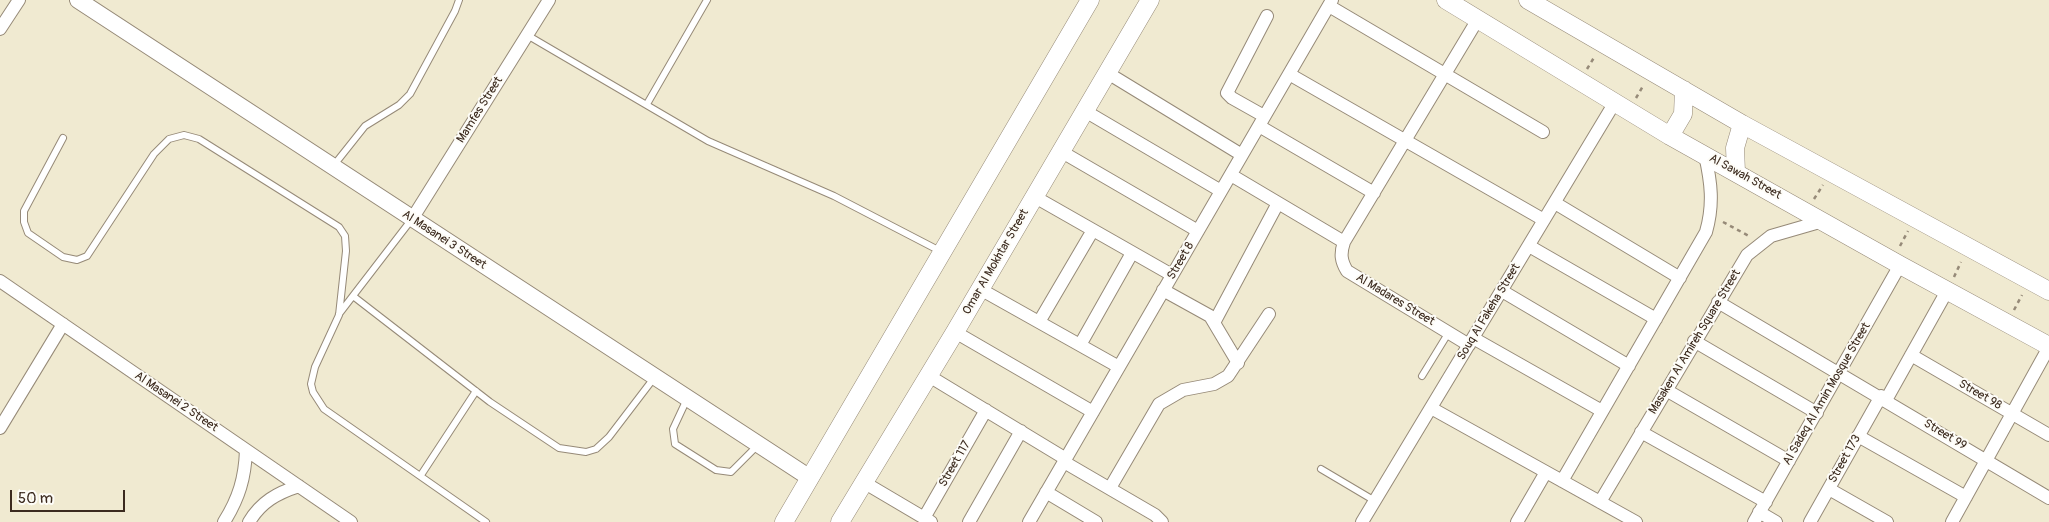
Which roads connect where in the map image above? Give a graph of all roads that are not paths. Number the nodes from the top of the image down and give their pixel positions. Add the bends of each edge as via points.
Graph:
1 (19, 0) edge
2 (78, 0) edge
3 (459, 0) edge
4 (549, 0) edge
5 (707, 0) edge
6 (1090, 0) edge
7 (1150, 0) edge
8 (1446, 0) edge
9 (1528, 0) edge
10 (1330, 3) edge
11 (1268, 16) dead end
12 (1478, 19) junction
13 (0, 29) edge
14 (527, 35) junction
15 (1106, 72) junction
16 (1289, 74) junction
17 (1446, 74) junction
18 (1684, 90) junction
19 (647, 104) junction
20 (1622, 106) junction
21 (1085, 111) junction
22 (1262, 121) junction
23 (1742, 124) junction
24 (1543, 132) dead end
25 (1670, 136) junction
26 (63, 138) dead end
27 (1406, 141) junction
28 (1062, 152) junction
29 (1242, 155) junction
30 (1704, 155) junction
31 (333, 167) junction
32 (1736, 172) junction
33 (1231, 175) junction
34 (1221, 191) junction
35 (1374, 193) junction
36 (1035, 197) junction
37 (1278, 203) junction
38 (1555, 203) junction
39 (412, 219) junction
40 (1544, 220) junction
41 (1823, 221) junction
42 (1093, 230) junction
43 (1198, 231) junction
44 (1344, 242) junction
45 (1529, 246) junction
46 (942, 252) junction
47 (1132, 252) junction
48 (1895, 263) junction
49 (1172, 276) junction
50 (1680, 278) junction
51 (0, 281) edge
52 (980, 289) junction
53 (1163, 290) junction
54 (1502, 291) junction
55 (1946, 291) junction
56 (2049, 291) edge
57 (353, 296) junction
58 (1718, 302) junction
59 (1269, 314) dead end
60 (339, 315) junction
61 (1656, 319) junction
62 (1215, 321) junction
63 (1039, 322) junction
64 (63, 324) junction
65 (955, 332) junction
66 (1449, 332) junction
67 (1471, 341) junction
68 (1694, 341) junction
69 (1080, 344) junction
70 (2049, 347) edge
71 (1911, 355) junction
72 (1238, 363) junction
73 (1119, 366) junction
74 (1629, 366) junction
75 (1840, 373) junction
76 (929, 376) junction
77 (1422, 376) dead end
78 (654, 377) junction
79 (1666, 390) junction
80 (476, 391) junction
81 (687, 398) junction
82 (1883, 398) junction
83 (1431, 408) junction
84 (986, 410) junction
85 (1602, 411) junction
86 (1093, 412) junction
87 (1816, 414) junction
88 (2013, 414) junction
89 (0, 428) edge
90 (1021, 431) junction
91 (1641, 432) junction
92 (2049, 435) edge
93 (1858, 436) junction
94 (758, 444) junction
95 (246, 450) junction
96 (1065, 460) junction
97 (1986, 460) junction
98 (1789, 461) junction
99 (1321, 469) dead end
100 (1546, 472) junction
101 (421, 475) junction
102 (810, 478) junction
103 (1562, 481) junction
104 (865, 483) junction
105 (299, 486) junction
106 (1110, 488) junction
107 (1829, 489) junction
108 (1046, 492) junction
109 (1966, 497) junction
110 (2049, 498) edge
111 (1375, 501) junction
112 (1600, 502) junction
113 (1760, 512) edge
114 (1616, 517) edge
115 (927, 520) edge
116 (1367, 520) edge
117 (224, 522) edge
118 (249, 522) edge
119 (351, 522) edge
120 (486, 522) edge
121 (784, 522) edge
122 (840, 522) edge
123 (969, 522) edge
124 (1029, 522) edge
125 (1096, 522) edge
126 (1162, 522) edge
127 (1517, 522) edge
128 (1636, 522) edge
129 (1776, 522) edge
130 (1810, 522) edge
131 (1887, 522) edge
132 (1952, 522) edge

1 - 13 street
2 - 31 street, Al Masanei 3 Street
3 - 31 lane via 410,94 399,105 365,126
4 - 14 street, Mamfes Street
5 - 19 lane
6 - 46 main road
7 - 15 main road, Omar Al Mokhtar Street
8 - 12 main road, Al Sawah Street
9 - 18 main road
10 - 16 street, Street 8
10 - 17 street
11 - 22 street via 1227,93
12 - 17 street
12 - 20 main road, Al Sawah Street
14 - 19 lane
14 - 39 street, Mamfes Street
15 - 21 main road, Omar Al Mokhtar Street
15 - 29 street
16 - 22 street, Street 8
16 - 27 street
17 - 24 street
17 - 27 street
18 - 23 main road
18 - 25 main road via 1683,114
19 - 46 lane via 708,141 834,196
20 - 25 main road, Al Sawah Street
20 - 38 street, Souq Al Fakeha Street
21 - 28 main road, Omar Al Mokhtar Street
21 - 34 street
22 - 29 street, Street 8
22 - 35 street
23 - 32 main road via 1735,148
23 - 56 main road
25 - 30 main road, Al Sawah Street
26 - 60 lane via 24,211 28,233 62,257 77,260 87,256 154,154 169,139 184,136 199,139 339,227 345,236 346,251
27 - 35 street
27 - 40 street
28 - 36 main road, Omar Al Mokhtar Street
28 - 43 street
29 - 33 street, Street 8
30 - 32 main road, Al Sawah Street
30 - 50 street via 1711,181 1711,216 1699,246
31 - 39 street, Al Masanei 3 Street
32 - 41 main road, Al Sawah Street
33 - 34 street, Street 8
33 - 37 street
34 - 43 street, Street 8
35 - 44 street
36 - 42 street
36 - 52 main road, Omar Al Mokhtar Street
37 - 44 street
37 - 62 street
38 - 40 street, Souq Al Fakeha Street
38 - 50 street
39 - 57 lane
39 - 78 street, Al Masanei 3 Street
40 - 45 street, Souq Al Fakeha Street
41 - 48 main road, Al Sawah Street
41 - 58 street, Masaken Al Amireh Square Street via 1782,232 1762,242 1747,255
42 - 47 street
42 - 63 street
43 - 49 street, Street 8
44 - 66 street, Al Madares Street via 1340,252 1347,271
45 - 54 street, Souq Al Fakeha Street
45 - 61 street
46 - 102 main road
47 - 49 street
47 - 69 street
48 - 55 main road, Al Sawah Street
48 - 75 street, Al Sadeq Al Amin Mosque Street
49 - 53 street, Street 8
50 - 61 street
51 - 64 street, Al Masanei 2 Street
52 - 63 street
52 - 65 main road, Omar Al Mokhtar Street
53 - 62 street via 1204,311
53 - 73 street, Street 8
54 - 67 street, Souq Al Fakeha Street
54 - 74 street
55 - 70 main road, Al Sawah Street
55 - 71 street, Street 173
57 - 60 lane
57 - 80 lane
58 - 68 street, Masaken Al Amireh Square Street
58 - 75 street, Street 99
59 - 72 street
60 - 101 lane via 315,367 311,384 313,392 324,409
61 - 74 street
62 - 72 street
63 - 69 street
64 - 89 street
64 - 95 street, Al Masanei 2 Street
65 - 76 main road, Omar Al Mokhtar Street
65 - 86 street
66 - 67 street, Al Madares Street
66 - 77 lane
67 - 83 street, Souq Al Fakeha Street
67 - 85 street, Al Madares Street
68 - 79 street, Masaken Al Amireh Square Street
68 - 87 street
69 - 73 street
70 - 88 street
71 - 82 street, Street 173
71 - 88 street, Street 98
72 - 106 street via 1228,376 1214,384 1183,390 1159,404
73 - 86 street, Street 8
74 - 85 street
75 - 82 street, Street 99
75 - 87 street, Al Sadeq Al Amin Mosque Street
76 - 84 street
76 - 104 main road, Omar Al Mokhtar Street
78 - 80 lane via 609,437 596,449 586,452 559,448
78 - 81 street, Al Masanei 3 Street
79 - 91 street, Masaken Al Amireh Square Street
79 - 98 street
80 - 101 lane
81 - 94 street, Al Masanei 3 Street
81 - 94 lane via 674,429 675,444 724,473 731,472
82 - 93 street, Street 173
82 - 97 street, Street 99
83 - 100 street
83 - 111 street, Souq Al Fakeha Street
84 - 90 street
84 - 115 street, Street 117
85 - 103 street
86 - 96 street, Street 8
87 - 98 street, Al Sadeq Al Amin Mosque Street
88 - 92 street, Street 98
88 - 97 street
90 - 96 street
90 - 123 street
91 - 112 street, Masaken Al Amireh Square Street
91 - 113 street
93 - 107 street, Street 173
93 - 109 street
94 - 102 street, Al Masanei 3 Street
95 - 105 street, Al Masanei 2 Street
95 - 117 street via 240,494
96 - 106 street
96 - 108 street, Street 8
97 - 109 street
97 - 110 street, Street 99
98 - 113 street, Al Sadeq Al Amin Mosque Street
99 - 111 lane
100 - 103 street
100 - 127 street
101 - 120 lane
102 - 121 main road
103 - 112 street
104 - 115 street
104 - 122 main road, Omar Al Mokhtar Street
105 - 118 street via 271,497
105 - 119 street, Al Masanei 2 Street
106 - 126 street
107 - 130 street, Street 173
107 - 131 street
108 - 124 street, Street 8
108 - 125 street
109 - 132 street
111 - 116 street, Souq Al Fakeha Street
112 - 114 street
113 - 129 street
114 - 128 street

